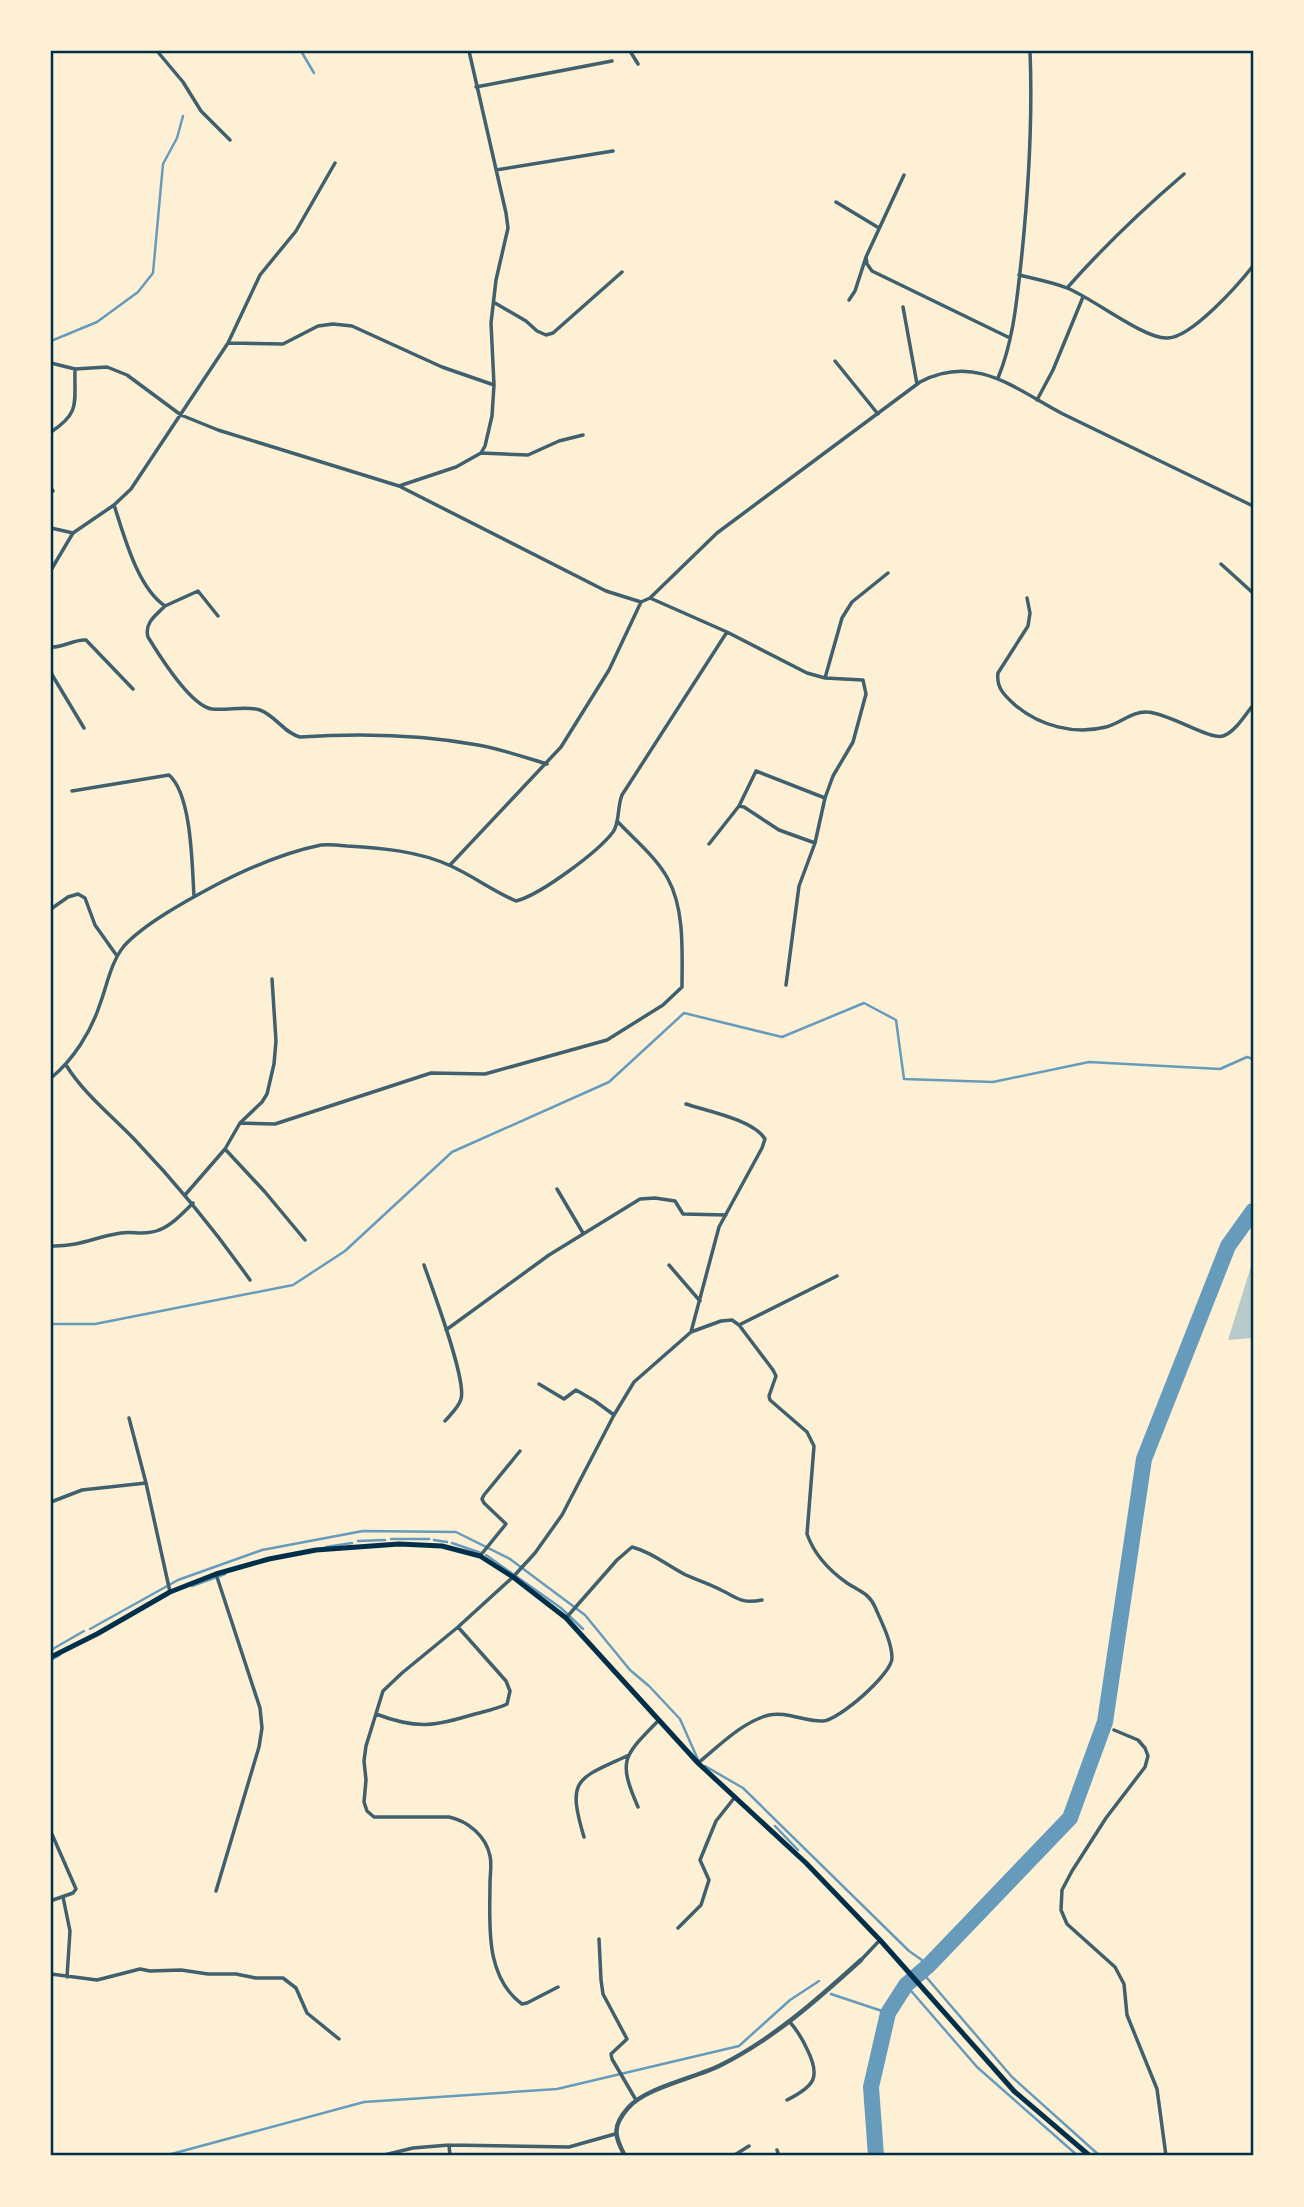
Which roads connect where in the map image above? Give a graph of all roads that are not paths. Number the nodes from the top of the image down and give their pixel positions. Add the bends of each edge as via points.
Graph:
1 (157, 51) edge
2 (469, 51) edge
3 (630, 51) edge
4 (1030, 51) edge
5 (612, 61) dead end
6 (638, 64) dead end
7 (476, 87) junction
8 (230, 140) dead end
9 (613, 151) dead end
10 (335, 163) dead end
11 (496, 170) junction
12 (1184, 174) dead end
13 (904, 175) dead end
14 (836, 202) dead end
15 (880, 228) junction
16 (866, 257) junction
17 (1253, 266) edge
18 (622, 272) dead end
19 (1019, 275) junction
20 (1067, 288) junction
21 (1083, 297) junction
22 (849, 300) dead end
23 (495, 303) junction
24 (903, 307) dead end
25 (1010, 338) junction
26 (229, 343) junction
27 (835, 361) dead end
28 (51, 363) edge
29 (75, 369) junction
30 (997, 379) junction
31 (916, 384) junction
32 (494, 385) junction
33 (1037, 400) junction
34 (878, 414) junction
35 (181, 415) junction
36 (51, 432) edge
37 (583, 435) dead end
38 (481, 453) junction
39 (399, 486) junction
40 (114, 505) junction
41 (1253, 506) edge
42 (51, 528) edge
43 (73, 533) junction
44 (1221, 564) dead end
45 (51, 570) edge
46 (888, 573) dead end
47 (1253, 593) edge
48 (650, 598) junction
49 (1027, 598) dead end
50 (641, 602) junction
51 (165, 606) junction
52 (218, 616) dead end
53 (727, 632) junction
54 (51, 648) edge
55 (51, 673) edge
56 (825, 678) junction
57 (133, 689) dead end
58 (1253, 705) edge
59 (84, 728) dead end
60 (547, 764) junction
61 (72, 791) dead end
62 (825, 798) junction
63 (739, 806) junction
64 (618, 822) junction
65 (709, 844) dead end
66 (816, 844) junction
67 (450, 865) junction
68 (194, 896) junction
69 (51, 909) edge
70 (117, 956) junction
71 (272, 979) dead end
72 (786, 985) dead end
73 (66, 1065) junction
74 (51, 1079) edge
75 (686, 1104) dead end
76 (240, 1123) junction
77 (225, 1149) junction
78 (556, 1189) dead end
79 (186, 1195) junction
80 (193, 1203) junction
81 (726, 1215) junction
82 (583, 1233) junction
83 (305, 1240) dead end
84 (51, 1246) edge
85 (424, 1265) dead end
86 (668, 1265) dead end
87 (837, 1276) dead end
88 (250, 1280) dead end
89 (700, 1301) junction
90 (739, 1325) junction
91 (446, 1330) junction
92 (691, 1332) junction
93 (539, 1384) dead end
94 (614, 1415) junction
95 (129, 1419) dead end
96 (445, 1421) dead end
97 (520, 1451) dead end
98 (146, 1483) junction
99 (51, 1502) edge
100 (480, 1556) junction
101 (216, 1574) junction
102 (513, 1577) junction
103 (170, 1592) junction
104 (762, 1601) dead end
105 (566, 1618) junction
106 (458, 1627) junction
107 (51, 1657) edge
108 (375, 1714) junction
109 (659, 1720) junction
110 (1114, 1730) dead end
111 (629, 1755) junction
112 (698, 1763) junction
113 (734, 1797) junction
114 (638, 1807) dead end
115 (51, 1832) edge
116 (584, 1837) dead end
117 (216, 1891) dead end
118 (63, 1897) junction
119 (52, 1900) dead end
120 (678, 1928) dead end
121 (599, 1939) dead end
122 (880, 1940) junction
123 (861, 1960) joint
124 (51, 1973) edge
125 (67, 1977) junction
126 (558, 1987) dead end
127 (789, 2021) junction
128 (339, 2039) dead end
129 (636, 2099) junction
130 (787, 2100) dead end
131 (615, 2134) junction
132 (449, 2145) junction
133 (749, 2146) dead end
134 (553, 2148) junction
135 (777, 2150) dead end
136 (380, 2156) edge
137 (450, 2156) edge
138 (551, 2156) edge
139 (625, 2156) edge
140 (733, 2156) edge
141 (779, 2156) edge
142 (1090, 2156) edge
143 (1166, 2156) edge

1 - 8 street via 201,111
2 - 7 street
3 - 6 street
4 - 19 street via 1029,164
5 - 7 street
7 - 11 street
9 - 11 street
10 - 26 street via 296,231 260,275
11 - 23 street via 508,229
12 - 20 street via 1105,245
13 - 15 street
14 - 15 street
15 - 16 street
16 - 22 street
16 - 25 street via 872,271
17 - 21 street via 1199,322 1170,339 1149,334
18 - 23 street via 553,333 545,335
19 - 20 street
19 - 25 street
20 - 21 street
21 - 33 street
23 - 32 street via 490,335
24 - 31 street
25 - 30 street
26 - 32 street via 282,344 318,326 352,326
26 - 35 street
27 - 34 street
28 - 29 street
29 - 35 street via 107,368 127,375
29 - 36 street via 71,416
30 - 31 street via 948,370
30 - 33 street
31 - 34 street
32 - 38 street via 492,416
33 - 41 street
34 - 48 street via 717,533
35 - 39 street
35 - 40 street via 144,472
37 - 38 street via 528,455
38 - 39 street via 456,467
39 - 50 street via 606,591
40 - 43 street
40 - 51 street via 133,560
42 - 43 street
43 - 45 street
44 - 47 street
46 - 56 street via 852,602 842,618
48 - 50 street
48 - 53 street
49 - 58 street via 1028,626 997,680 1016,706 1037,720 1065,730 1105,727 1147,712 1217,737 1227,735
50 - 60 street via 608,670
51 - 52 street via 198,591
51 - 60 street via 147,624 148,637 180,682 206,707 262,711 300,737 410,735 481,745
53 - 56 street
53 - 64 street via 626,787
54 - 57 street via 86,639
55 - 59 street
56 - 62 street via 863,680 866,694 853,742
60 - 67 street
61 - 68 street via 163,775 176,780 187,818
62 - 63 street via 756,771
62 - 66 street
63 - 65 street
63 - 66 street via 779,830
64 - 67 street via 590,853 516,901
64 - 76 street via 668,878 677,901 682,987 663,1005 607,1040 550,1057 485,1074 431,1073 275,1124
66 - 72 street via 799,886
67 - 68 street via 381,848 324,844 284,854
68 - 70 street via 139,932
69 - 70 street via 68,897 78,894 85,898 95,925
70 - 73 street via 99,1009
71 - 76 street via 276,1041 271,1081 262,1102
73 - 74 street
73 - 79 street via 84,1090
75 - 81 street via 748,1125 765,1139
76 - 77 street
77 - 79 street
77 - 83 street
78 - 82 street
79 - 80 street
80 - 84 street via 154,1232 128,1232 66,1247
80 - 88 street
81 - 82 street via 683,1214 675,1200 640,1199
81 - 89 street via 715,1238
82 - 91 street
85 - 91 street
86 - 89 street
87 - 90 street
89 - 92 street
90 - 92 street via 721,1321
90 - 112 street via 776,1376 770,1400 807,1432 814,1447 807,1534 811,1547 834,1573 872,1599 892,1662 879,1680 836,1716 824,1721 772,1714 760,1718
91 - 96 street via 462,1397
92 - 94 street via 634,1382
93 - 94 street via 564,1399 576,1391
94 - 102 street via 562,1516
95 - 98 street
97 - 100 street via 482,1499 506,1524
98 - 99 street via 82,1490
98 - 103 street
100 - 101 main road via 442,1546 354,1546 269,1559
100 - 102 main road
101 - 103 main road
101 - 117 street via 260,1708 262,1728
102 - 105 main road
102 - 106 street
103 - 107 main road
104 - 105 street via 741,1601 632,1547
105 - 109 main road
106 - 108 street via 391,1682
106 - 108 street via 506,1681 508,1704 432,1725 400,1723
108 - 126 street via 364,1761 368,1811 387,1819 449,1817 474,1830 485,1841 490,1856 489,1931 498,1973 522,2004
109 - 111 street
109 - 112 main road
110 - 143 street via 1145,1748 1145,1767 1072,1871 1062,1890 1061,1910 1067,1924 1115,1967 1124,1984 1127,2015 1157,2089
111 - 114 street via 627,1780
111 - 116 street via 589,1773 578,1784 576,1811
112 - 113 main road
113 - 120 street via 716,1821 700,1860 709,1880 701,1905
113 - 122 main road
115 - 118 street via 76,1889
118 - 119 street
118 - 125 street via 70,1931
121 - 129 street via 603,1994 627,2039 611,2054 612,2059
122 - 123 street
122 - 142 main road via 1014,2091
123 - 127 street
124 - 125 street
125 - 128 street via 97,1980 140,1969 283,1978 296,1988 307,2013
127 - 129 street via 719,2066
127 - 130 street via 816,2066 803,2092
129 - 131 street via 618,2120
131 - 134 street
131 - 139 street
132 - 134 street
132 - 136 street
132 - 137 street
133 - 140 street
134 - 138 street
135 - 141 street

